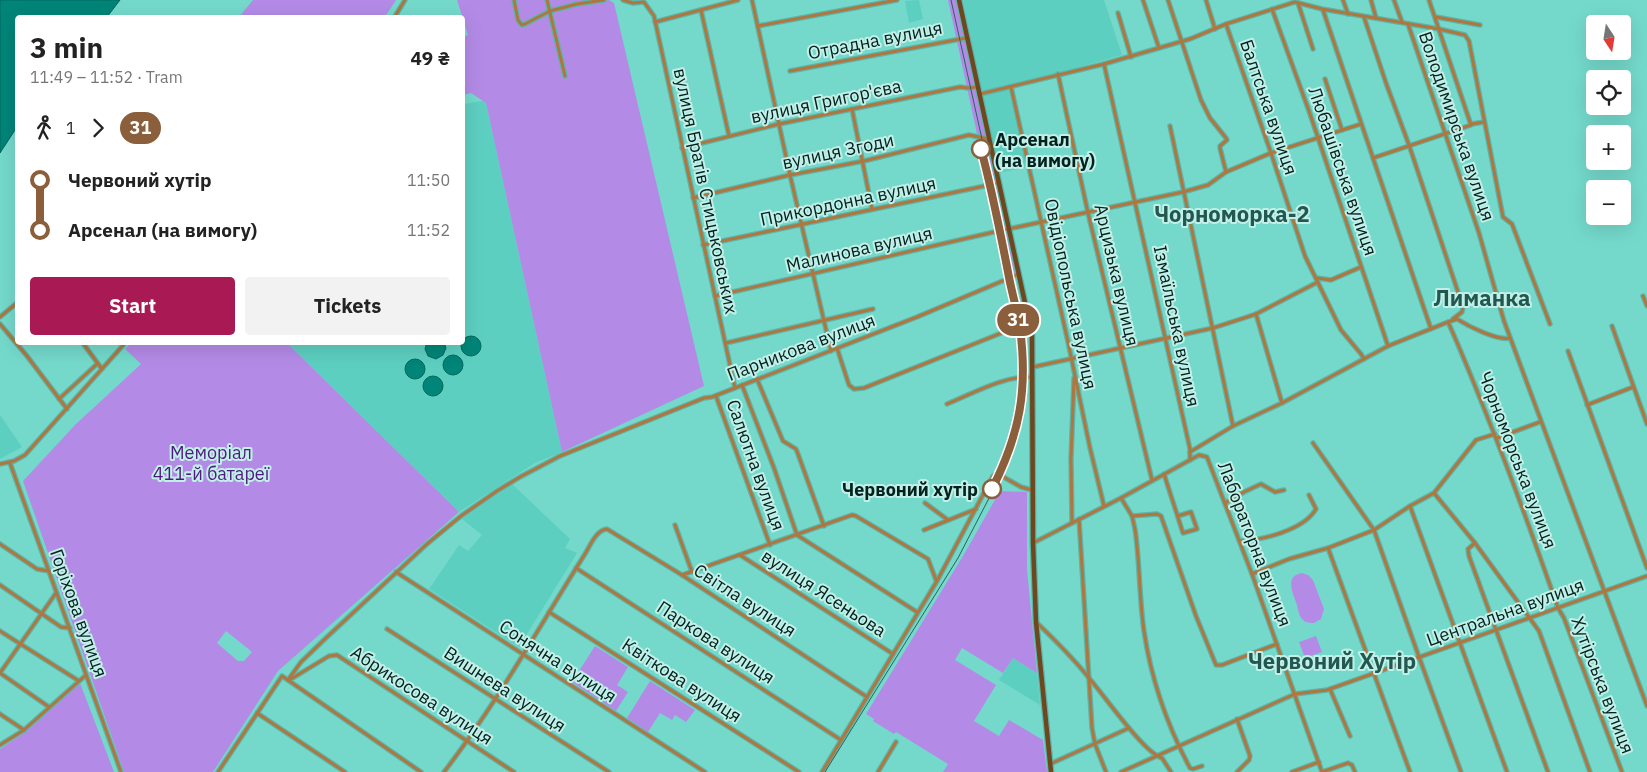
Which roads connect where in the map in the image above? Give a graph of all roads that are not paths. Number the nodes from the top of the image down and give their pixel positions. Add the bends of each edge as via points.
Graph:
1 (405, 0) edge
2 (514, 0) edge
3 (547, 0) edge
4 (604, 0) edge
5 (622, 0) edge
6 (738, 0) edge
7 (752, 0) edge
8 (897, 0) edge
9 (959, 0) edge
10 (1143, 0) edge
11 (1168, 0) edge
12 (1206, 0) edge
13 (1343, 0) edge
14 (1371, 0) edge
15 (1394, 0) edge
16 (1429, 0) edge
17 (732, 1) edge
18 (1286, 2) edge
19 (1298, 2) junction
20 (1272, 9) junction
21 (1322, 9) junction
22 (701, 10) junction
23 (550, 11) junction
24 (1118, 13) dead end
25 (1348, 14) junction
26 (396, 15) edge
27 (1364, 17) junction
28 (1436, 17) junction
29 (1376, 18) junction
30 (655, 22) junction
31 (1403, 23) junction
32 (1226, 24) junction
33 (1408, 24) junction
34 (1480, 25) dead end
35 (758, 26) junction
36 (1215, 29) junction
37 (1439, 29) junction
38 (966, 38) junction
39 (1182, 41) junction
40 (1159, 48) junction
41 (1313, 49) dead end
42 (1132, 57) junction
43 (1104, 64) junction
44 (790, 70) dead end
45 (1058, 74) junction
46 (565, 76) dead end
47 (1325, 79) dead end
48 (977, 87) junction
49 (1011, 87) junction
50 (979, 95) junction
51 (852, 109) junction
52 (1484, 122) dead end
53 (779, 124) junction
54 (1361, 124) junction
55 (1472, 124) dead end
56 (1170, 126) dead end
57 (1342, 130) junction
58 (1445, 133) junction
59 (729, 136) junction
60 (1318, 138) junction
61 (989, 139) junction
62 (1409, 145) junction
63 (682, 148) junction
64 (1271, 153) junction
65 (1374, 158) junction
66 (864, 161) junction
67 (1226, 172) junction
68 (790, 175) junction
69 (999, 183) junction
70 (1184, 192) junction
71 (694, 198) junction
72 (1135, 202) junction
73 (872, 209) junction
74 (1088, 213) junction
75 (1042, 223) junction
76 (802, 225) junction
77 (1010, 229) junction
78 (703, 245) junction
79 (1361, 267) junction
80 (813, 274) junction
81 (1019, 274) junction
82 (1317, 280) junction
83 (715, 296) junction
84 (1643, 296) dead end
85 (15, 304) edge
86 (1647, 306) edge
87 (873, 309) dead end
88 (1256, 314) junction
89 (0, 317) edge
90 (824, 320) junction
91 (1030, 322) junction
92 (1448, 322) junction
93 (0, 324) edge
94 (1550, 324) dead end
95 (1612, 326) dead end
96 (1212, 328) junction
97 (1431, 329) junction
98 (1166, 337) junction
99 (1510, 338) junction
100 (15, 342) edge
101 (726, 343) junction
102 (1388, 344) junction
103 (18, 345) edge
104 (84, 345) edge
105 (123, 345) edge
106 (1120, 347) junction
107 (838, 348) junction
108 (831, 351) junction
109 (1568, 351) dead end
110 (1071, 358) junction
111 (1364, 359) junction
112 (97, 364) junction
113 (1032, 367) junction
114 (102, 369) junction
115 (1074, 372) junction
116 (1032, 377) junction
117 (757, 379) junction
118 (742, 385) junction
119 (1633, 386) junction
120 (735, 388) junction
121 (716, 396) junction
122 (59, 399) junction
123 (1282, 403) junction
124 (947, 404) dead end
125 (1587, 405) junction
126 (67, 409) junction
127 (1540, 422) junction
128 (1647, 424) edge
129 (1233, 426) junction
130 (1496, 436) junction
131 (1313, 443) dead end
132 (1190, 452) junction
133 (1190, 460) junction
134 (10, 463) junction
135 (0, 464) edge
136 (1164, 474) junction
137 (1152, 480) junction
138 (1032, 490) junction
139 (1284, 490) dead end
140 (1434, 493) junction
141 (1309, 495) dead end
142 (1121, 498) junction
143 (925, 503) dead end
144 (1225, 503) junction
145 (1104, 506) junction
146 (1410, 506) junction
147 (976, 509) junction
148 (1132, 516) junction
149 (1178, 516) junction
150 (1079, 519) junction
151 (948, 520) junction
152 (1072, 523) junction
153 (675, 525) dead end
154 (824, 526) junction
155 (924, 530) dead end
156 (1374, 530) junction
157 (798, 535) junction
158 (1240, 541) junction
159 (1033, 542) junction
160 (1475, 543) junction
161 (0, 544) edge
162 (770, 545) junction
163 (1328, 548) junction
164 (740, 555) junction
165 (576, 568) junction
166 (1647, 568) edge
167 (49, 571) junction
168 (396, 572) junction
169 (692, 572) junction
170 (1252, 574) junction
171 (682, 575) junction
172 (1647, 576) edge
173 (937, 581) junction
174 (0, 585) edge
175 (1605, 591) junction
176 (56, 593) junction
177 (1558, 608) junction
178 (549, 612) junction
179 (918, 612) junction
180 (42, 613) junction
181 (1530, 618) junction
182 (1036, 622) junction
183 (70, 628) junction
184 (387, 629) dead end
185 (1496, 630) junction
186 (0, 631) edge
187 (20, 644) junction
188 (1277, 644) junction
189 (1460, 644) junction
190 (893, 654) junction
191 (524, 655) junction
192 (1419, 658) junction
193 (0, 673) edge
194 (1374, 673) junction
195 (86, 675) junction
196 (1090, 679) junction
197 (288, 680) junction
198 (78, 681) junction
199 (1330, 688) junction
200 (1295, 694) junction
201 (867, 697) junction
202 (495, 700) junction
203 (49, 706) junction
204 (1647, 706) edge
205 (257, 713) junction
206 (0, 714) edge
207 (1237, 719) junction
208 (1129, 728) junction
209 (24, 730) junction
210 (1350, 736) dead end
211 (841, 740) junction
212 (467, 742) junction
213 (896, 742) dead end
214 (1095, 744) junction
215 (0, 745) edge
216 (1178, 746) junction
217 (1156, 756) junction
218 (1319, 762) junction
219 (1050, 764) junction
220 (1202, 766) dead end
221 (120, 772) edge
222 (218, 772) edge
223 (345, 772) edge
224 (421, 772) edge
225 (444, 772) edge
226 (514, 772) edge
227 (608, 772) edge
228 (705, 772) edge
229 (799, 772) edge
230 (822, 772) edge
231 (878, 772) edge
232 (1051, 772) edge
233 (1106, 772) edge
234 (1121, 772) edge
235 (1171, 772) edge
236 (1237, 772) edge
237 (1292, 772) edge
238 (1322, 772) edge
239 (1356, 772) edge
240 (1410, 772) edge
241 (1461, 772) edge
242 (1507, 772) edge
243 (1548, 772) edge
244 (1590, 772) edge
245 (1622, 772) edge

1 - 26 street
2 - 23 street via 522,25
3 - 23 street
4 - 23 street
5 - 30 street, вулиця Братів Стицьковських via 644,2
6 - 17 street
7 - 35 street
8 - 35 street
9 - 38 main road
10 - 40 street
11 - 39 street
12 - 36 street
13 - 25 street
14 - 29 street
15 - 31 street
16 - 28 street
17 - 22 street
18 - 19 street
18 - 20 street
19 - 21 street
19 - 41 street
20 - 32 street
20 - 60 street, Любашівська вулиця
21 - 25 street
21 - 54 street
22 - 30 street
22 - 59 street
23 - 46 street
24 - 42 street
25 - 27 street
27 - 29 street
27 - 62 street
28 - 34 street
28 - 37 street
29 - 31 street
30 - 63 street, вулиця Братів Стицьковських
31 - 33 street
32 - 36 street
32 - 64 street, Балтська вулиця
33 - 37 street
33 - 58 street, Володимирська вулиця
35 - 53 street
36 - 39 street
37 - 58 street via 1471,125
37 - 94 street via 1465,35 1468,39 1504,217 1512,224
38 - 44 street, Отрадна вулиця
38 - 48 main road
39 - 40 street
39 - 67 street via 1201,100 1227,140 1220,146
40 - 42 street
42 - 43 street
43 - 45 street
43 - 72 street, Ізмаїльська вулиця
45 - 49 street
45 - 74 street, Арцизька вулиця
47 - 57 street
48 - 50 main road
48 - 51 street, вулиця Григор'єва via 960,87
49 - 50 street
49 - 75 street, Овідіопольська вулиця
50 - 61 main road
51 - 53 street, вулиця Григор'єва
51 - 66 street
52 - 55 street
53 - 59 street, вулиця Григор'єва
53 - 68 street
54 - 57 street, Малинова вулиця
54 - 65 street
56 - 70 street
57 - 60 street, Малинова вулиця
58 - 62 street
58 - 99 street, Володимирська вулиця
59 - 63 street, вулиця Григор'єва
60 - 64 street, Малинова вулиця
60 - 79 street, Любашівська вулиця
61 - 66 street, вулиця Згоди via 969,135
61 - 69 main road
62 - 65 street
62 - 92 street via 1463,307 1462,312
63 - 71 street, вулиця Братів Стицьковських
64 - 67 street, Малинова вулиця
64 - 82 street, Балтська вулиця via 1305,256
65 - 97 street
66 - 68 street, вулиця Згоди
66 - 73 street
67 - 70 street, Малинова вулиця via 1208,185
68 - 71 street, вулиця Згоди
68 - 76 street
69 - 73 street, Прикордонна вулиця
69 - 77 main road
70 - 72 street, Малинова вулиця
70 - 96 street
71 - 78 street, вулиця Братів Стицьковських
72 - 74 street, Малинова вулиця
72 - 98 street, Ізмаїльська вулиця
73 - 76 street, Прикордонна вулиця
74 - 75 street, Малинова вулиця
74 - 106 street, Арцизька вулиця
75 - 77 street, Малинова вулиця
75 - 110 street, Овідіопольська вулиця
76 - 78 street, Прикордонна вулиця
76 - 80 street
77 - 80 street, Малинова вулиця
77 - 81 main road
78 - 83 street, вулиця Братів Стицьковських
79 - 82 street via 1328,281
79 - 102 street, Любашівська вулиця
80 - 83 street, Малинова вулиця
80 - 90 street
81 - 91 main road
81 - 107 street, Парникова вулиця
82 - 88 street
82 - 111 street, Балтська вулиця via 1341,330
83 - 101 street, вулиця Братів Стицьковських
84 - 86 street
85 - 89 street
87 - 90 street
88 - 96 street
88 - 123 street
90 - 101 street
90 - 108 street
91 - 107 street via 864,388 854,389 849,385
91 - 113 main road
92 - 97 street
92 - 99 street via 1457,319 1502,338
92 - 130 street, Чорноморська вулиця
93 - 100 street
95 - 119 street
96 - 98 street
96 - 129 street
97 - 102 street
98 - 106 street
98 - 132 street, Ізмаїльська вулиця
99 - 127 street, Володимирська вулиця
101 - 120 street, вулиця Братів Стицьковських
102 - 111 street
103 - 122 street
104 - 112 street
105 - 114 street
106 - 110 street
106 - 137 street, Арцизька вулиця
107 - 108 street, Парникова вулиця
108 - 117 street, Парникова вулиця
109 - 125 street
110 - 113 street
110 - 115 street, Овідіопольська вулиця
111 - 123 street
112 - 114 street
112 - 122 street
113 - 116 main road
114 - 126 street
115 - 145 street, Овідіопольська вулиця
115 - 152 street
116 - 124 street via 1008,380
116 - 138 main road
117 - 118 street, Парникова вулиця
117 - 154 street via 783,441 796,449
118 - 120 street, Парникова вулиця
118 - 157 street
119 - 125 street
119 - 128 street
120 - 121 street, Парникова вулиця
121 - 162 street, Салютна вулиця
121 - 168 street, Парникова вулиця via 592,443 520,477 461,516
122 - 126 street
123 - 129 street
125 - 166 street
126 - 134 street via 25,455
127 - 130 street
127 - 175 street, Володимирська вулиця
129 - 132 street
130 - 140 street via 1476,440
130 - 177 street, Чорноморська вулиця
131 - 156 street
132 - 133 street, Ізмаїльська вулиця
133 - 136 street
133 - 144 street, Лабораторна вулиця via 1199,455 1205,456
134 - 135 street
134 - 167 street, Горіхова вулиця
136 - 137 street
136 - 149 street
137 - 142 street
138 - 147 street via 996,474
138 - 159 main road
139 - 144 street via 1275,492 1261,484
140 - 146 street
140 - 160 street
141 - 158 street via 1316,509 1306,520 1262,539
142 - 145 street
142 - 148 street
143 - 151 street
144 - 158 street, Лабораторна вулиця
145 - 150 street
146 - 156 street
146 - 189 street
147 - 151 street
147 - 173 street
148 - 188 street via 1161,516 1214,663 1222,665
148 - 216 street via 1144,631 1157,685
149 - 149 street via 1191,512 1197,529 1183,533
150 - 152 street
150 - 196 street
151 - 155 street
152 - 159 street
153 - 169 street
154 - 157 street
154 - 173 street via 856,516 928,559
156 - 163 street
156 - 192 street
157 - 162 street
157 - 179 street
158 - 170 street, Лабораторна вулиця
159 - 182 main road
160 - 181 street
160 - 185 street via 1468,553
161 - 167 street via 38,569
162 - 164 street
163 - 170 street
163 - 194 street
164 - 169 street
164 - 190 street, вулиця Ясеньова
165 - 171 street, Світла вулиця via 599,532 606,529
165 - 178 street
165 - 211 street, Паркова вулиця
167 - 176 street, Горіхова вулиця
168 - 191 street, Сонячна вулиця
168 - 197 street, Парникова вулиця via 301,662
169 - 171 street
170 - 188 street, Лабораторна вулиця
171 - 201 street, Світла вулиця
172 - 175 street, Центральна вулиця
173 - 179 street
174 - 180 street
175 - 177 street, Центральна вулиця
175 - 204 street, Володимирська вулиця
176 - 180 street
176 - 183 street, Горіхова вулиця
177 - 181 street, Центральна вулиця
177 - 245 street, Хутірська вулиця
178 - 191 street
178 - 229 street, Квіткова вулиця
179 - 190 street
180 - 183 street via 63,628
180 - 187 street
181 - 185 street, Центральна вулиця
181 - 244 street via 1539,631
182 - 196 street
182 - 219 main road
183 - 195 street, Горіхова вулиця
184 - 202 street, Вишнева вулиця
185 - 189 street, Центральна вулиця
185 - 243 street
186 - 187 street
187 - 193 street
187 - 198 street
188 - 200 street, Лабораторна вулиця
189 - 192 street, Центральна вулиця
189 - 242 street
190 - 201 street
191 - 202 street
191 - 228 street, Сонячна вулиця
192 - 194 street, Центральна вулиця
192 - 241 street
193 - 203 street
194 - 199 street, Центральна вулиця
194 - 240 street
195 - 198 street
195 - 221 street, Горіхова вулиця
196 - 208 street
196 - 214 street
197 - 205 street via 282,676
197 - 212 street, Абрикосова вулиця via 334,654
197 - 224 street
198 - 203 street
199 - 200 street, Центральна вулиця
199 - 210 street
200 - 207 street, Центральна вулиця
200 - 218 street, Лабораторна вулиця
201 - 211 street
202 - 212 street
202 - 227 street, Вишнева вулиця
203 - 209 street
205 - 222 street
205 - 223 street
206 - 209 street
207 - 216 street, Центральна вулиця
207 - 236 street via 1250,756
208 - 214 street
208 - 217 street
209 - 215 street
211 - 230 street
212 - 225 street
212 - 226 street, Абрикосова вулиця
213 - 231 street
214 - 219 street
214 - 233 street
216 - 217 street, Центральна вулиця
216 - 220 street via 1190,768
217 - 234 street, Центральна вулиця
217 - 235 street via 1162,758
218 - 237 street
218 - 238 street, Лабораторна вулиця
219 - 232 main road
238 - 239 street via 1348,763

